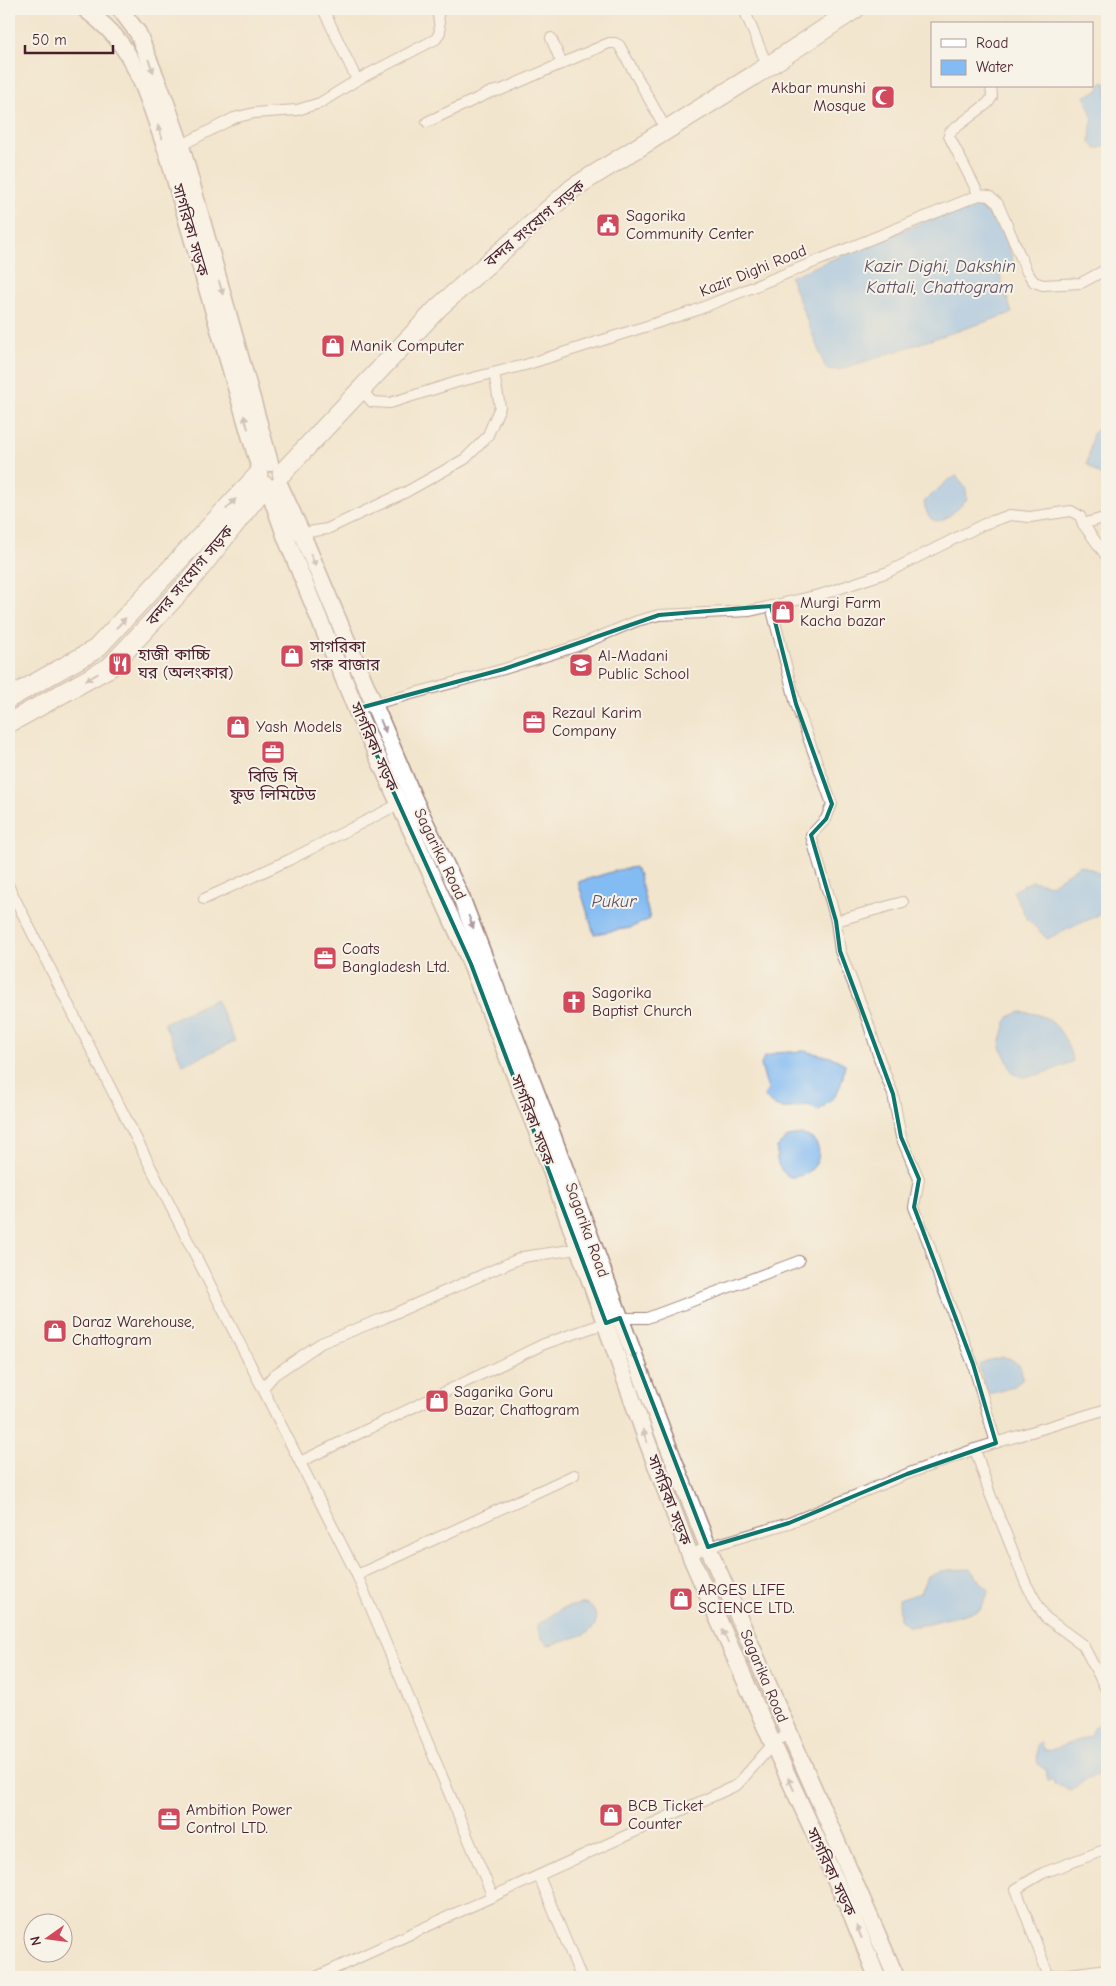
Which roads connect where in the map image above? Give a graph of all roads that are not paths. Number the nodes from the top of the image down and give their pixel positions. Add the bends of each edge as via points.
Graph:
1 (85, 9) edge
2 (120, 9) edge
3 (323, 9) edge
4 (744, 9) edge
5 (854, 9) edge
6 (834, 11) edge
7 (438, 14) dead end
8 (550, 38) dead end
9 (764, 58) junction
10 (562, 64) junction
11 (357, 80) junction
12 (991, 88) edge
13 (427, 122) dead end
14 (662, 122) junction
15 (174, 149) junction
16 (979, 195) junction
17 (1107, 269) edge
18 (494, 373) junction
19 (360, 388) junction
20 (269, 475) junction
21 (1107, 517) edge
22 (1083, 524) junction
23 (294, 535) junction
24 (1107, 557) edge
25 (771, 606) junction
26 (9, 698) edge
27 (374, 705) junction
28 (356, 709) junction
29 (9, 723) edge
30 (399, 804) junction
31 (9, 887) edge
32 (461, 897) junction
33 (204, 899) dead end
34 (903, 902) dead end
35 (443, 903) junction
36 (836, 921) junction
37 (578, 1249) junction
38 (799, 1261) dead end
39 (613, 1321) junction
40 (263, 1388) junction
41 (1107, 1409) edge
42 (996, 1443) junction
43 (975, 1450) junction
44 (300, 1462) junction
45 (574, 1475) dead end
46 (708, 1547) junction
47 (690, 1555) junction
48 (358, 1575) junction
49 (1107, 1691) edge
50 (789, 1733) junction
51 (773, 1744) junction
52 (1107, 1849) edge
53 (539, 1876) junction
54 (494, 1897) junction
55 (1107, 1969) edge
56 (1072, 1975) edge
57 (316, 1977) edge
58 (581, 1977) edge
59 (877, 1977) edge
60 (896, 1977) edge
61 (1048, 1977) edge

15 -> 1 main road, সাগরিকা সড়ক via 120,43
2 -> 15 main road, সাগরিকা সড়ক via 138,33 165,100
3 - 11 street
4 - 9 street
5 - 19 highway, বন্দর সংযোগ সড়ক via 572,188 439,307
6 - 9 highway, বন্দর সংযোগ সড়ক
7 - 11 street via 440,32 436,39
8 - 10 street
9 - 14 highway, বন্দর সংযোগ সড়ক
10 - 13 street
10 - 14 street via 609,43 619,45
11 - 15 street via 320,103 297,110 234,118
12 - 16 street via 992,97 988,103 949,136
14 - 20 highway, বন্দর সংযোগ সড়ক via 553,191 416,314
15 - 20 main road, সাগরিকা সড়ক
16 - 17 street via 989,196 998,204 1034,282 1043,286 1081,282
16 - 18 street, Kazir Dighi Road via 694,311
18 - 19 street, Kazir Dighi Road via 390,403 372,402
18 - 23 street via 500,407 487,436 465,460 406,492 327,528
19 - 20 highway, বন্দর সংযোগ সড়ক
20 - 23 main road, সাগরিকা সড়ক
26 -> 20 highway, বন্দর সংযোগ সড়ক via 96,649
20 -> 29 highway, বন্দর সংযোগ সড়ক via 189,582 110,667
21 - 22 street
22 - 24 street
22 - 25 street via 1080,516 1071,511 1030,517 1010,515 984,524 888,572 823,594
23 -> 27 main road, Sagarika Road
23 - 28 main road, সাগরিকা সড়ক
25 - 27 street via 750,611 659,615 577,646
25 - 36 street via 796,704 832,804 826,820 811,835
27 - 28 street
27 -> 32 main road, Sagarika Road
28 - 30 main road, সাগরিকা সড়ক
30 - 33 street
30 - 35 main road, সাগরিকা সড়ক
31 - 40 street
32 - 35 main road
32 -> 39 main road, Sagarika Road
34 - 36 street
35 - 37 main road, সাগরিকা সড়ক via 538,1134
36 - 42 street via 840,951 893,1094 901,1138 919,1179 914,1207 973,1364
37 - 39 main road, সাগরিকা সড়ক
37 - 40 street via 523,1257 321,1343 274,1375
38 - 39 street via 647,1318
39 - 44 street via 544,1344
39 -> 46 main road, Sagarika Road
47 -> 39 main road, সাগরিকা সড়ক via 647,1441
40 - 44 street
41 - 42 street
42 - 43 street
43 - 46 street via 907,1474 789,1523
43 - 49 street via 1026,1584 1045,1617 1083,1645
44 - 48 street
45 - 48 street
46 - 47 street
46 - 50 main road, Sagarika Road
51 -> 47 main road, সাগরিকা সড়ক
48 - 54 street
50 - 51 street
50 - 60 main road, Sagarika Road
51 - 53 street via 737,1785
59 -> 51 main road, সাগরিকা সড়ক
52 - 61 street via 1043,1873 1016,1889
53 - 54 street
53 - 58 street
54 - 57 street
55 - 56 street
56 - 61 street

